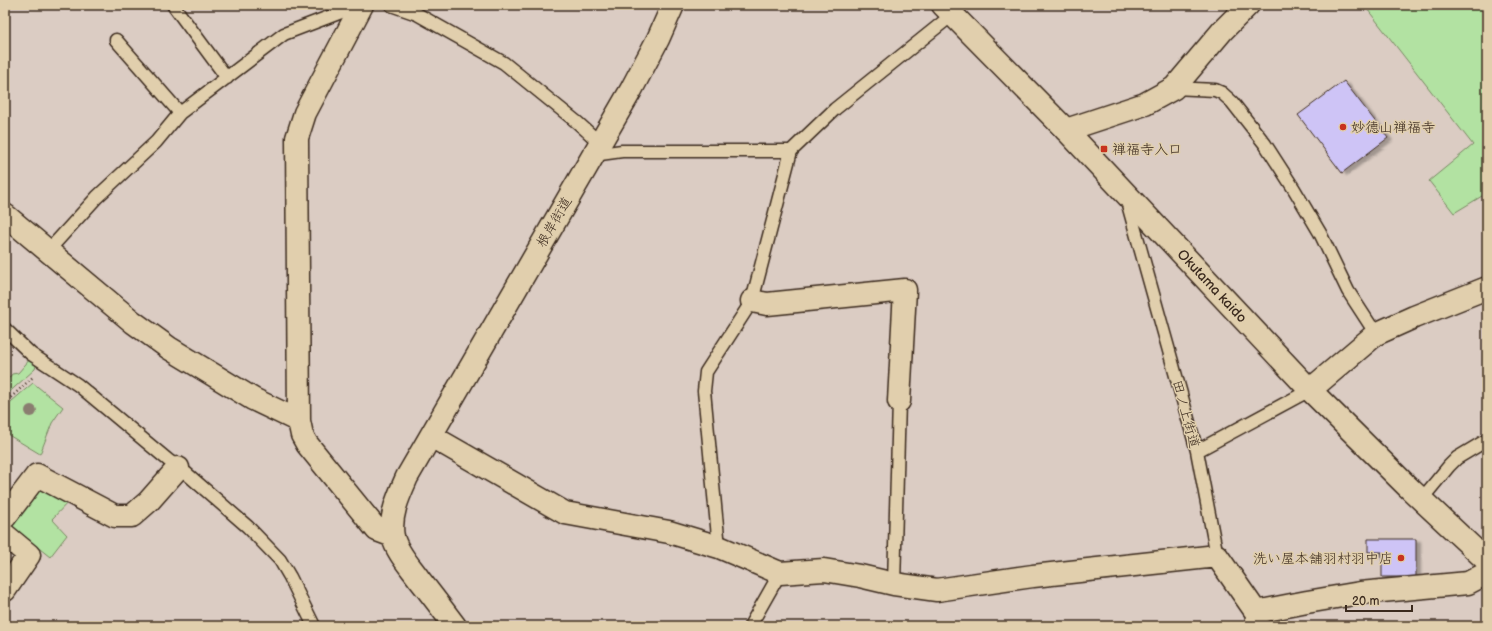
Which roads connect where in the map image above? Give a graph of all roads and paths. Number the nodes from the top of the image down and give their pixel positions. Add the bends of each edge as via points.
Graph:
1 (173, 5) edge
2 (361, 5) edge
3 (391, 5) edge
4 (673, 5) edge
5 (1248, 5) edge
6 (952, 8) edge
7 (420, 10) edge
8 (116, 40) dead end
9 (227, 78) junction
10 (1174, 88) junction
11 (180, 113) junction
12 (1066, 130) junction
13 (597, 149) junction
14 (792, 151) junction
15 (1125, 194) junction
16 (5, 215) edge
17 (48, 252) junction
18 (1487, 288) edge
19 (752, 302) junction
20 (5, 328) edge
21 (1376, 334) junction
22 (46, 363) junction
23 (1310, 390) junction
24 (899, 401) joint
25 (5, 403) edge
26 (299, 421) junction
27 (431, 436) junction
28 (1487, 440) edge
29 (1197, 451) junction
30 (178, 468) junction
31 (1421, 500) junction
32 (5, 517) edge
33 (5, 535) edge
34 (393, 536) junction
35 (719, 547) junction
36 (1217, 556) junction
37 (1487, 561) edge
38 (780, 573) junction
39 (1487, 573) edge
40 (894, 584) junction
41 (5, 590) edge
42 (1257, 619) edge
43 (314, 626) edge
44 (455, 626) edge
45 (750, 626) edge

1 - 9 lane
2 - 9 lane via 284,34
2 - 26 street via 305,114 297,138
3 - 7 lane
4 - 13 street, 根岸街道 via 658,39
5 - 10 street via 1223,30
6 - 12 street, Okutama kaido
6 - 14 lane via 835,109
7 - 13 lane via 504,63 578,123
8 - 11 lane
9 - 11 lane
10 - 12 street via 1145,104
10 - 21 lane via 1215,90 1232,102 1265,144 1294,189 1320,233 1348,292
11 - 17 lane via 156,142 97,197
12 - 15 street, Okutama kaido
13 - 14 lane
13 - 27 street, 根岸街道
14 - 19 lane
15 - 23 street, Okutama kaido
15 - 29 lane, 田ノ上街道
16 - 17 street
17 - 26 street via 133,322 169,348 253,399
18 - 21 street
19 - 24 street via 767,304 905,290
19 - 35 lane via 706,372 704,391
20 - 22 lane via 31,354
21 - 23 street
22 - 25 path
22 - 30 lane via 78,385
23 - 29 lane
23 - 31 street, Okutama kaido
24 - 40 lane
26 - 34 street via 307,444 377,530
27 - 34 street, 根岸街道 via 398,497
27 - 35 street via 564,513 669,532
28 - 31 lane via 1457,458
29 - 36 lane, 田ノ上街道
30 - 32 street via 132,516 115,516 37,475
30 - 43 lane via 248,527 280,560
31 - 37 street, Okutama kaido
33 - 41 street via 29,555
34 - 44 street via 403,557
35 - 38 street
36 - 40 street via 1033,576 937,590
36 - 42 street, 田ノ上街道
38 - 40 street via 824,570
38 - 45 lane
39 - 42 street via 1468,583 1360,593 1307,602

